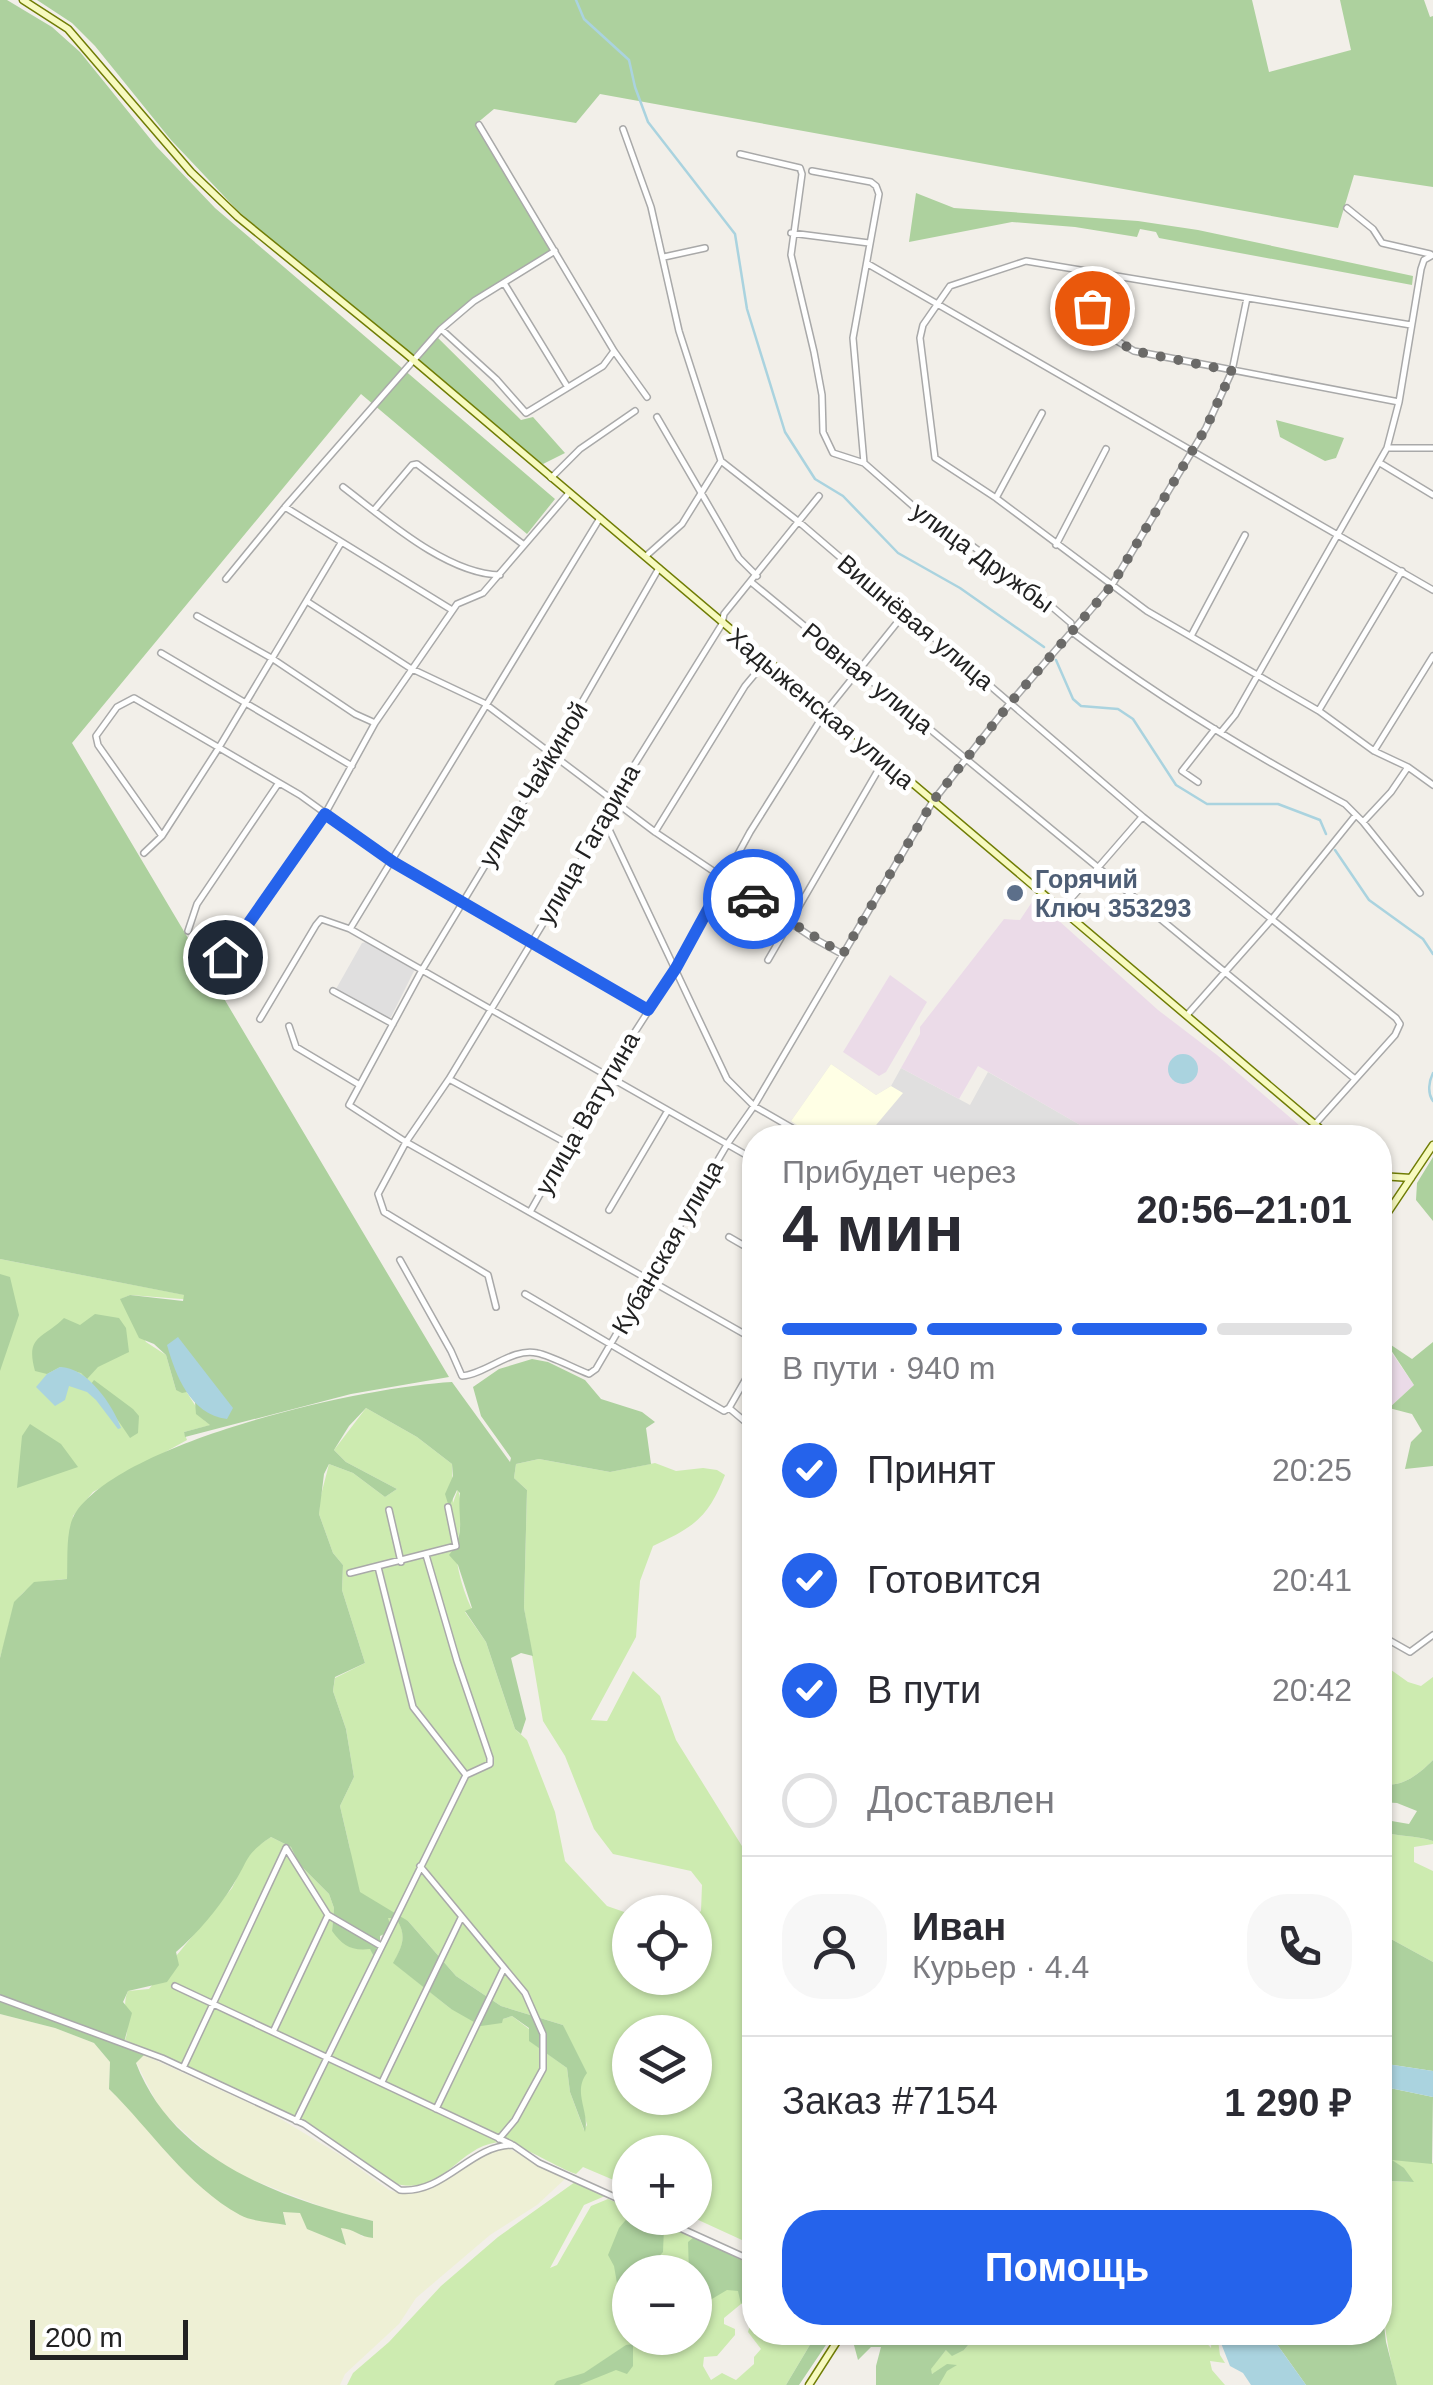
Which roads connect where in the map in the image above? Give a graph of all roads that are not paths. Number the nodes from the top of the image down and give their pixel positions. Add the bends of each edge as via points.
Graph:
1 (23, 0) edge
2 (480, 125) dead end
3 (623, 129) dead end
4 (740, 154) dead end
5 (812, 171) dead end
6 (1346, 208) dead end
7 (791, 232) junction
8 (869, 243) junction
9 (705, 248) dead end
10 (555, 251) junction
11 (1433, 255) edge
12 (664, 257) junction
13 (868, 264) junction
14 (1099, 271) junction
15 (504, 283) junction
16 (1248, 298) junction
17 (938, 302) junction
18 (1411, 325) junction
19 (440, 329) junction
20 (614, 351) junction
21 (412, 360) junction
22 (1232, 371) junction
23 (567, 386) junction
24 (648, 396) dead end
25 (1399, 402) junction
26 (635, 411) dead end
27 (1042, 412) dead end
28 (657, 416) dead end
29 (1387, 448) junction
30 (1433, 448) edge
31 (1106, 449) dead end
32 (1192, 451) junction
33 (721, 461) junction
34 (864, 462) junction
35 (1380, 463) junction
36 (551, 478) junction
37 (343, 487) dead end
38 (570, 493) junction
39 (702, 494) junction
40 (1433, 494) edge
41 (820, 496) dead end
42 (996, 498) junction
43 (285, 507) junction
44 (374, 510) junction
45 (600, 518) junction
46 (799, 522) junction
47 (1337, 533) junction
48 (1246, 534) dead end
49 (341, 543) junction
50 (1056, 544) junction
51 (524, 545) junction
52 (645, 556) junction
53 (658, 568) junction
54 (1402, 571) junction
55 (500, 574) junction
56 (226, 579) dead end
57 (754, 579) junction
58 (1112, 585) junction
59 (1433, 590) edge
60 (308, 602) junction
61 (452, 610) junction
62 (905, 613) junction
63 (197, 616) dead end
64 (722, 624) junction
65 (1072, 632) junction
66 (1191, 636) junction
67 (161, 652) dead end
68 (1433, 656) edge
69 (272, 659) junction
70 (771, 664) junction
71 (410, 668) junction
72 (858, 670) junction
73 (1256, 675) junction
74 (1011, 702) junction
75 (484, 703) junction
76 (246, 704) junction
77 (1318, 711) junction
78 (826, 712) junction
79 (375, 723) junction
80 (1218, 731) junction
81 (218, 750) junction
82 (1374, 751) junction
83 (551, 756) junction
84 (965, 758) junction
85 (884, 760) junction
86 (352, 766) junction
87 (1408, 768) junction
88 (1198, 782) dead end
89 (278, 784) junction
90 (1433, 785) edge
91 (612, 801) junction
92 (933, 801) junction
93 (325, 814) junction
94 (1355, 816) junction
95 (1143, 817) junction
96 (606, 820) junction
97 (1364, 822) junction
98 (655, 832) junction
99 (162, 836) junction
100 (144, 853) dead end
101 (393, 862) junction
102 (1096, 868) junction
103 (724, 880) junction
104 (1420, 893) dead end
105 (462, 902) junction
106 (1062, 910) junction
107 (1272, 919) junction
108 (788, 922) junction
109 (350, 928) junction
110 (188, 931) dead end
111 (530, 944) junction
112 (843, 954) junction
113 (768, 960) dead end
114 (676, 968) junction
115 (211, 969) dead end
116 (422, 970) junction
117 (1224, 973) junction
118 (333, 991) dead end
119 (490, 1010) junction
120 (648, 1010) junction
121 (1187, 1016) junction
122 (260, 1019) dead end
123 (393, 1024) junction
124 (289, 1026) dead end
125 (606, 1076) junction
126 (1354, 1079) junction
127 (448, 1080) junction
128 (358, 1084) junction
129 (754, 1106) junction
130 (667, 1112) junction
131 (1316, 1123) joint
132 (787, 1125) edge
133 (406, 1142) junction
134 (728, 1143) junction
135 (568, 1144) junction
136 (1433, 1145) edge
137 (742, 1152) edge
138 (1392, 1177) edge
139 (1412, 1178) junction
140 (1392, 1206) edge
141 (609, 1210) dead end
142 (530, 1212) junction
143 (730, 1237) dead end
144 (742, 1244) edge
145 (400, 1260) dead end
146 (648, 1280) junction
147 (525, 1294) dead end
148 (496, 1306) dead end
149 (742, 1333) edge
150 (610, 1346) junction
151 (742, 1386) edge
152 (729, 1408) junction
153 (742, 1419) edge
154 (448, 1507) dead end
155 (388, 1510) dead end
156 (426, 1555) junction
157 (401, 1562) junction
158 (378, 1567) junction
159 (350, 1572) dead end
160 (1433, 1636) edge
161 (1392, 1641) edge
162 (466, 1775) junction
163 (420, 1866) junction
164 (328, 1915) junction
165 (462, 1918) junction
166 (381, 1946) junction
167 (504, 1968) junction
168 (175, 1986) dead end
169 (0, 1998) edge
170 (212, 2004) junction
171 (273, 2032) junction
172 (326, 2058) junction
173 (183, 2068) junction
174 (382, 2084) junction
175 (436, 2109) junction
176 (296, 2121) junction
177 (499, 2138) junction
178 (514, 2146) junction
179 (612, 2196) edge
180 (695, 2235) edge
181 (742, 2256) edge
182 (835, 2345) edge
183 (809, 2385) edge

1 - 21 main road, Хадыженская улица via 68,29 219,200
2 - 10 street
3 - 12 street
4 - 7 street via 800,168
5 - 8 street via 876,186
6 - 11 street via 1390,247
7 - 8 street
7 - 34 street, улица Дружбы via 824,432 833,453
8 - 13 street
9 - 12 street
10 - 15 street
10 - 20 street
11 - 18 street via 1421,269
12 - 33 street via 679,332
13 - 17 street
13 - 34 street via 854,338
14 - 16 street
14 - 17 street via 1026,260 950,286
14 - 22 street via 1087,323 1134,351
15 - 19 street
15 - 23 street
16 - 18 street
16 - 22 street, Кубанская улица
17 - 32 street
17 - 42 street via 920,338 935,458
18 - 25 street
19 - 21 street
19 - 23 street via 526,413
20 - 23 street
20 - 24 street
21 - 36 main road, Хадыженская улица
21 - 43 street
22 - 25 street
22 - 32 street, Кубанская улица
25 - 29 street
26 - 36 street
27 - 42 street
28 - 39 street, Ровная улица
29 - 30 street
29 - 35 street
31 - 50 street
32 - 47 street
32 - 58 street, Кубанская улица
33 - 39 street
33 - 46 street, Вишнёвая улица
34 - 65 street, улица Дружбы via 945,534 972,545 1031,588 1071,623
35 - 40 street
35 - 47 street
36 - 38 main road, Хадыженская улица
37 - 44 street
38 - 45 main road, Хадыженская улица
38 - 51 street
39 - 52 street via 682,524
39 - 57 street, Ровная улица
41 - 46 street, улица Гагарина
42 - 50 street
43 - 49 street
43 - 56 street
44 - 51 street via 417,464
44 - 55 street via 457,565
45 - 52 main road, Хадыженская улица
45 - 75 street
46 - 57 street, улица Гагарина
46 - 62 street, Вишнёвая улица
47 - 54 street
47 - 73 street
48 - 66 street
49 - 60 street
49 - 61 street
50 - 58 street
51 - 55 street
52 - 53 main road, Хадыженская улица
53 - 64 main road, Хадыженская улица
53 - 83 street, улица Чайкиной
54 - 59 street
54 - 77 street
55 - 61 street via 483,594
57 - 64 street, улица Гагарина
57 - 72 street, Ровная улица
58 - 65 street, Кубанская улица
58 - 66 street
60 - 69 street
60 - 71 street
61 - 71 street
62 - 72 street, улица Ватутина
62 - 74 street, Вишнёвая улица
63 - 69 street
64 - 70 main road, Хадыженская улица
64 - 91 street, улица Гагарина
65 - 74 street, Кубанская улица
65 - 80 street, улица Дружбы
66 - 73 street
67 - 76 street
68 - 82 street
69 - 76 street
69 - 79 street
70 - 78 main road, Хадыженская улица
70 - 98 street via 744,686
71 - 75 street
71 - 79 street
72 - 78 street, улица Ватутина
72 - 84 street, Ровная улица
73 - 77 street
73 - 80 street via 1236,716
74 - 84 street, Кубанская улица
74 - 95 street, Вишнёвая улица
75 - 83 street
75 - 101 street
76 - 81 street
76 - 86 street
77 - 82 street
78 - 85 main road, Хадыженская улица
78 - 103 street, улица Ватутина
79 - 86 street
80 - 88 street via 1182,771
80 - 94 street, улица Дружбы via 1346,804
81 - 89 street
81 - 99 street
81 - 99 street via 134,698 96,736
82 - 87 street
83 - 91 street
83 - 105 street, улица Чайкиной
84 - 92 street, Кубанская улица
84 - 102 street, Ровная улица
85 - 92 main road, Хадыженская улица
85 - 108 street
86 - 93 street
87 - 90 street
87 - 97 street
89 - 93 street
89 - 110 street via 197,904
91 - 96 street, улица Гагарина
91 - 98 street
92 - 106 main road, Хадыженская улица
92 - 112 street, Кубанская улица
93 - 101 street
93 - 115 street
94 - 97 street, улица Дружбы
94 - 107 street
95 - 102 street
95 - 107 street, Вишнёвая улица
96 - 111 street, улица Гагарина
96 - 114 street
97 - 104 street, улица Дружбы
98 - 103 street
99 - 100 street
101 - 105 street
101 - 109 street
102 - 106 street
102 - 117 street, Ровная улица
103 - 108 street
103 - 114 street, улица Ватутина
105 - 111 street
105 - 116 street, улица Чайкиной
106 - 121 main road, Хадыженская улица
107 - 117 street
107 - 126 street, Вишнёвая улица via 1400,1024
108 - 112 street
108 - 113 street
109 - 116 street
109 - 122 street via 321,919
111 - 119 street, улица Гагарина
111 - 120 street
112 - 129 street, Кубанская улица
114 - 120 street, улица Ватутина
114 - 129 street via 727,1079
116 - 119 street
116 - 123 street, улица Чайкиной
117 - 121 street
117 - 126 street, Ровная улица
118 - 123 street
119 - 125 street
119 - 127 street, улица Гагарина
120 - 125 street, улица Ватутина
121 - 131 main road, Хадыженская улица
123 - 128 street, улица Чайкиной
124 - 128 street via 296,1047
125 - 130 street
125 - 135 street, улица Ватутина
126 - 131 street
127 - 133 street, улица Гагарина
127 - 135 street
128 - 133 street, улица Чайкиной via 349,1105
129 - 132 street
129 - 134 street, Кубанская улица
130 - 134 street
130 - 141 street
133 - 142 street
133 - 148 street, улица Гагарина via 378,1194 380,1205 488,1275
134 - 137 street
134 - 146 street, Кубанская улица
135 - 142 street, улица Ватутина
136 - 139 main road
138 - 139 main road
139 - 140 main road
142 - 146 street
143 - 144 street
145 - 150 street, Кубанская улица via 462,1376 536,1352 589,1374
146 - 149 street
146 - 150 street, Кубанская улица
147 - 150 street
150 - 152 street
151 - 152 street
152 - 153 street
154 - 156 street via 456,1546
155 - 157 street
156 - 157 street
156 - 162 street via 490,1758 485,1769
157 - 158 street
158 - 159 street
158 - 162 street via 413,1707
160 - 161 street via 1410,1652
162 - 163 street
163 - 165 street
163 - 166 street
164 - 166 street
164 - 170 street via 286,1848
164 - 171 street
165 - 167 street
165 - 174 street
166 - 172 street
167 - 175 street
167 - 177 street via 525,1992 544,2034 543,2069
168 - 170 street
169 - 173 street
170 - 171 street
170 - 173 street
171 - 172 street
172 - 174 street
172 - 176 street
173 - 176 street
174 - 175 street
175 - 177 street
176 - 178 street via 400,2190 443,2179 484,2149
177 - 178 street
178 - 179 street
180 - 181 street
182 - 183 main road

